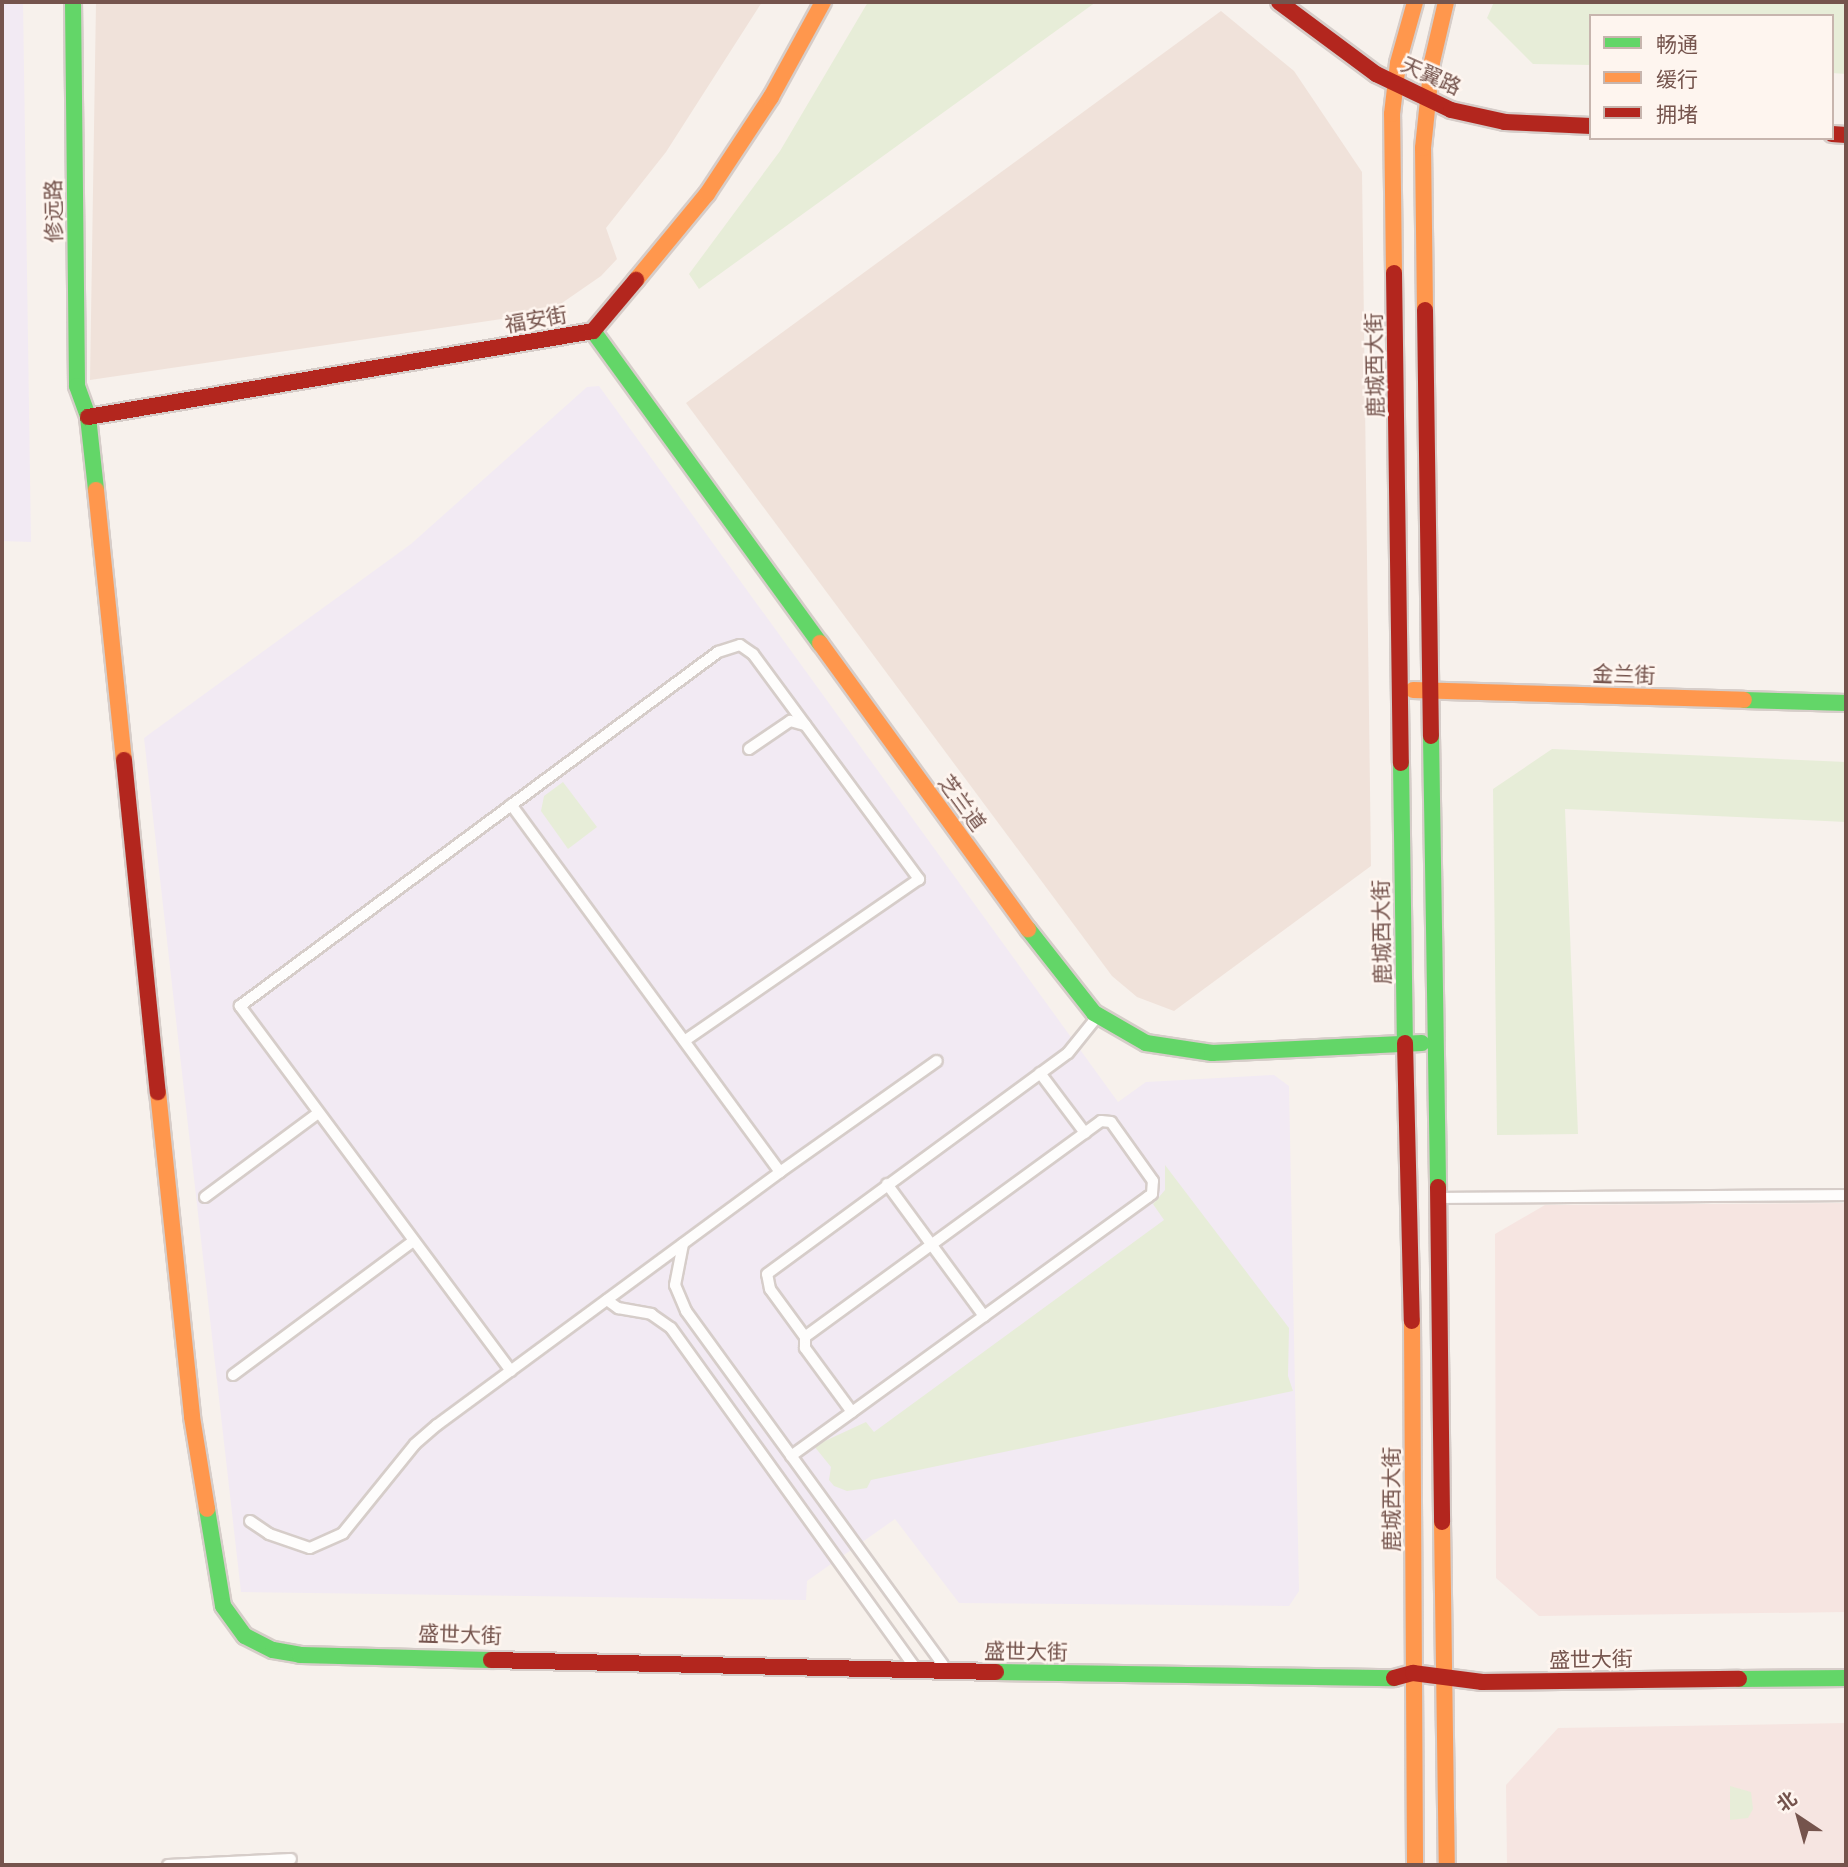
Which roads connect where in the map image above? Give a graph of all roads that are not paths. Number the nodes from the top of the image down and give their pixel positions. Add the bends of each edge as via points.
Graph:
1 (73, 2) edge
2 (823, 2) edge
3 (1279, 2) edge
4 (1415, 2) edge
5 (1446, 2) edge
6 (1395, 84) junction
7 (1427, 98) junction
8 (1589, 125) edge
9 (593, 331) junction
10 (88, 417) junction
11 (1400, 690) junction
12 (1431, 691) junction
13 (1846, 703) edge
14 (805, 725) junction
15 (749, 749) dead end
16 (512, 805) junction
17 (1098, 1016) junction
18 (684, 1041) junction
19 (1405, 1042) junction
20 (1436, 1044) junction
21 (937, 1061) dead end
22 (1041, 1073) junction
23 (318, 1113) junction
24 (1085, 1133) junction
25 (780, 1172) junction
26 (887, 1184) junction
27 (1846, 1195) edge
28 (205, 1197) dead end
29 (1438, 1198) junction
30 (412, 1242) junction
31 (684, 1244) junction
32 (932, 1244) junction
33 (607, 1300) junction
34 (984, 1316) junction
35 (805, 1337) junction
36 (511, 1371) junction
37 (233, 1375) dead end
38 (852, 1412) junction
39 (791, 1455) junction
40 (250, 1521) dead end
41 (223, 1606) joint
42 (918, 1671) junction
43 (948, 1671) junction
44 (1412, 1673) junction
45 (1445, 1674) junction
46 (1846, 1678) edge
47 (291, 1859) dead end
48 (169, 1865) edge
49 (1415, 1865) edge
50 (1447, 1865) edge

1 - 10 street, 修远路 via 77,386
2 - 9 street, 福安街 via 771,97 707,194
3 - 6 street, 天翼路 via 1338,49
4 - 6 street, 鹿城西大街
5 - 7 street
6 - 7 street, 天翼路
6 - 11 street, 鹿城西大街
7 - 8 street, 天翼路 via 1451,110 1505,122
7 - 12 street via 1423,148
9 - 10 street, 福安街
9 - 17 street, 芝兰道 via 1045,953
10 - 41 street, 修远路 via 192,1416
11 - 12 street, 金兰街
11 - 19 street, 鹿城西大街
12 - 13 street, 金兰街
12 - 20 street
14 - 15 lane via 790,721
14 - 16 lane via 753,654 733,645
14 - 18 lane via 919,879
16 - 18 lane
16 - 23 lane via 240,1006
17 - 19 street, 芝兰道 via 1146,1043 1212,1054
17 - 22 lane via 1068,1052
18 - 25 lane
19 - 20 street, 芝兰道
19 - 44 street, 鹿城西大街 via 1414,1373
20 - 29 street
21 - 25 lane
22 - 24 lane
22 - 26 lane
23 - 28 lane
23 - 30 lane
24 - 32 lane
24 - 34 lane via 1101,1121 1111,1122 1155,1190
25 - 31 lane
26 - 32 lane
26 - 35 lane via 767,1274 770,1289
27 - 29 lane
29 - 45 street
30 - 36 lane
30 - 37 lane
31 - 33 lane
31 - 39 lane via 676,1272 678,1295
32 - 34 lane
32 - 35 lane
33 - 36 lane
33 - 42 lane via 618,1308 651,1314 671,1328
34 - 38 lane
35 - 38 lane via 805,1348
36 - 40 lane via 415,1444 343,1533 325,1545 292,1544
38 - 39 lane
39 - 43 lane
41 - 42 street, 盛世大街 via 245,1636 274,1650 300,1655
42 - 43 street, 盛世大街
43 - 44 street, 盛世大街 via 1384,1681
44 - 45 street, 盛世大街
44 - 49 street, 鹿城西大街
45 - 46 street, 盛世大街 via 1482,1682
45 - 50 street
47 - 48 lane

